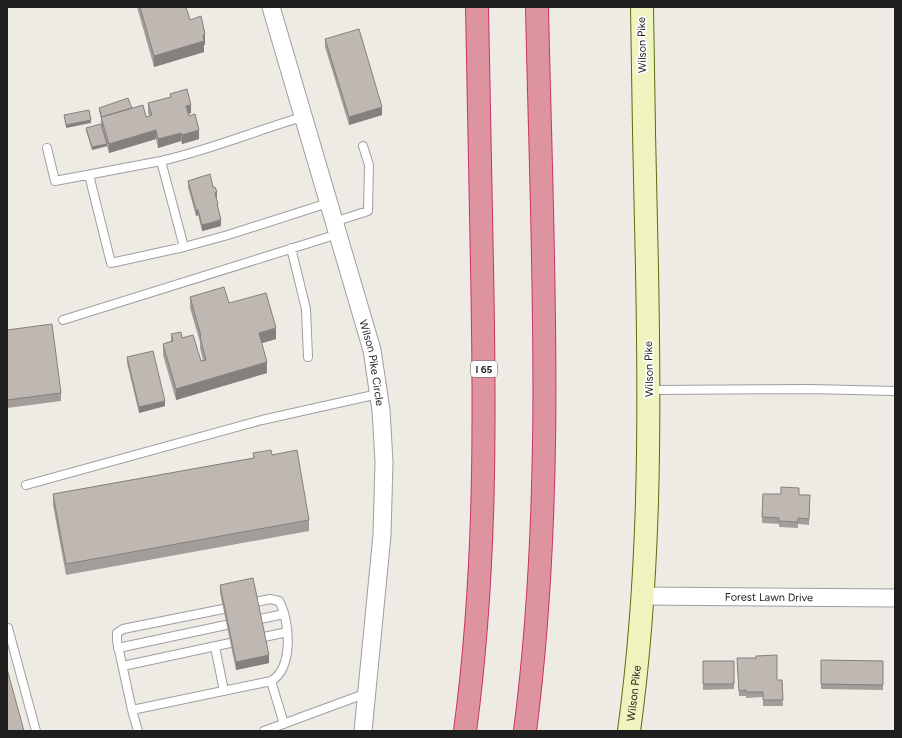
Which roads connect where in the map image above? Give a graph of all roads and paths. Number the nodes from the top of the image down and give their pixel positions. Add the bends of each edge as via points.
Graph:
1 (271, 7) edge
2 (477, 7) edge
3 (537, 7) edge
4 (642, 7) edge
5 (302, 117) junction
6 (363, 146) dead end
7 (47, 148) dead end
8 (161, 161) junction
9 (89, 175) junction
10 (328, 203) junction
11 (336, 228) junction
12 (184, 247) junction
13 (292, 248) junction
14 (63, 320) dead end
15 (308, 357) dead end
16 (649, 390) junction
17 (895, 391) edge
18 (378, 394) junction
19 (26, 485) dead end
20 (643, 596) junction
21 (895, 598) edge
22 (256, 602) edge
23 (223, 609) edge
24 (284, 614) junction
25 (260, 619) edge
26 (226, 626) edge
27 (7, 628) edge
28 (287, 632) junction
29 (264, 637) edge
30 (230, 644) edge
31 (215, 647) junction
32 (118, 648) junction
33 (123, 666) junction
34 (272, 681) junction
35 (224, 691) junction
36 (367, 694) junction
37 (132, 710) junction
38 (284, 724) junction
39 (36, 731) edge
40 (138, 731) edge
41 (264, 731) edge
42 (363, 731) edge
43 (465, 731) edge
44 (526, 731) edge
45 (629, 731) edge

1 - 5 street, Wilson Pike Circle
2 - 43 highway, I 65 via 484,481 479,592
3 - 44 highway via 544,467 538,609
4 - 16 main road, Wilson Pike
5 - 8 lane via 186,156
5 - 10 street, Wilson Pike Circle
6 - 11 lane via 369,165 368,211
7 - 9 lane via 55,181
8 - 9 lane
8 - 12 lane
9 - 12 lane via 110,263
10 - 11 street, Wilson Pike Circle
10 - 12 lane
11 - 13 lane
11 - 18 street, Wilson Pike Circle via 372,350
13 - 14 lane
13 - 15 lane via 306,309
16 - 17 lane
16 - 20 main road, Wilson Pike
18 - 19 lane via 262,420
18 - 36 street, Wilson Pike Circle via 383,436 384,504
20 - 21 street, Forest Lawn Drive
20 - 45 main road, Wilson Pike via 640,647
22 - 24 lane via 275,599 279,601
23 - 32 lane via 117,632
24 - 25 lane
24 - 28 lane
26 - 32 lane
27 - 39 lane
28 - 29 lane
28 - 34 lane via 286,658 279,675
30 - 31 lane
31 - 33 lane
31 - 35 lane
32 - 33 lane
33 - 37 lane
34 - 35 lane
34 - 38 lane
35 - 37 lane
36 - 38 lane
36 - 42 street, Wilson Pike Circle
37 - 40 lane
38 - 41 lane

